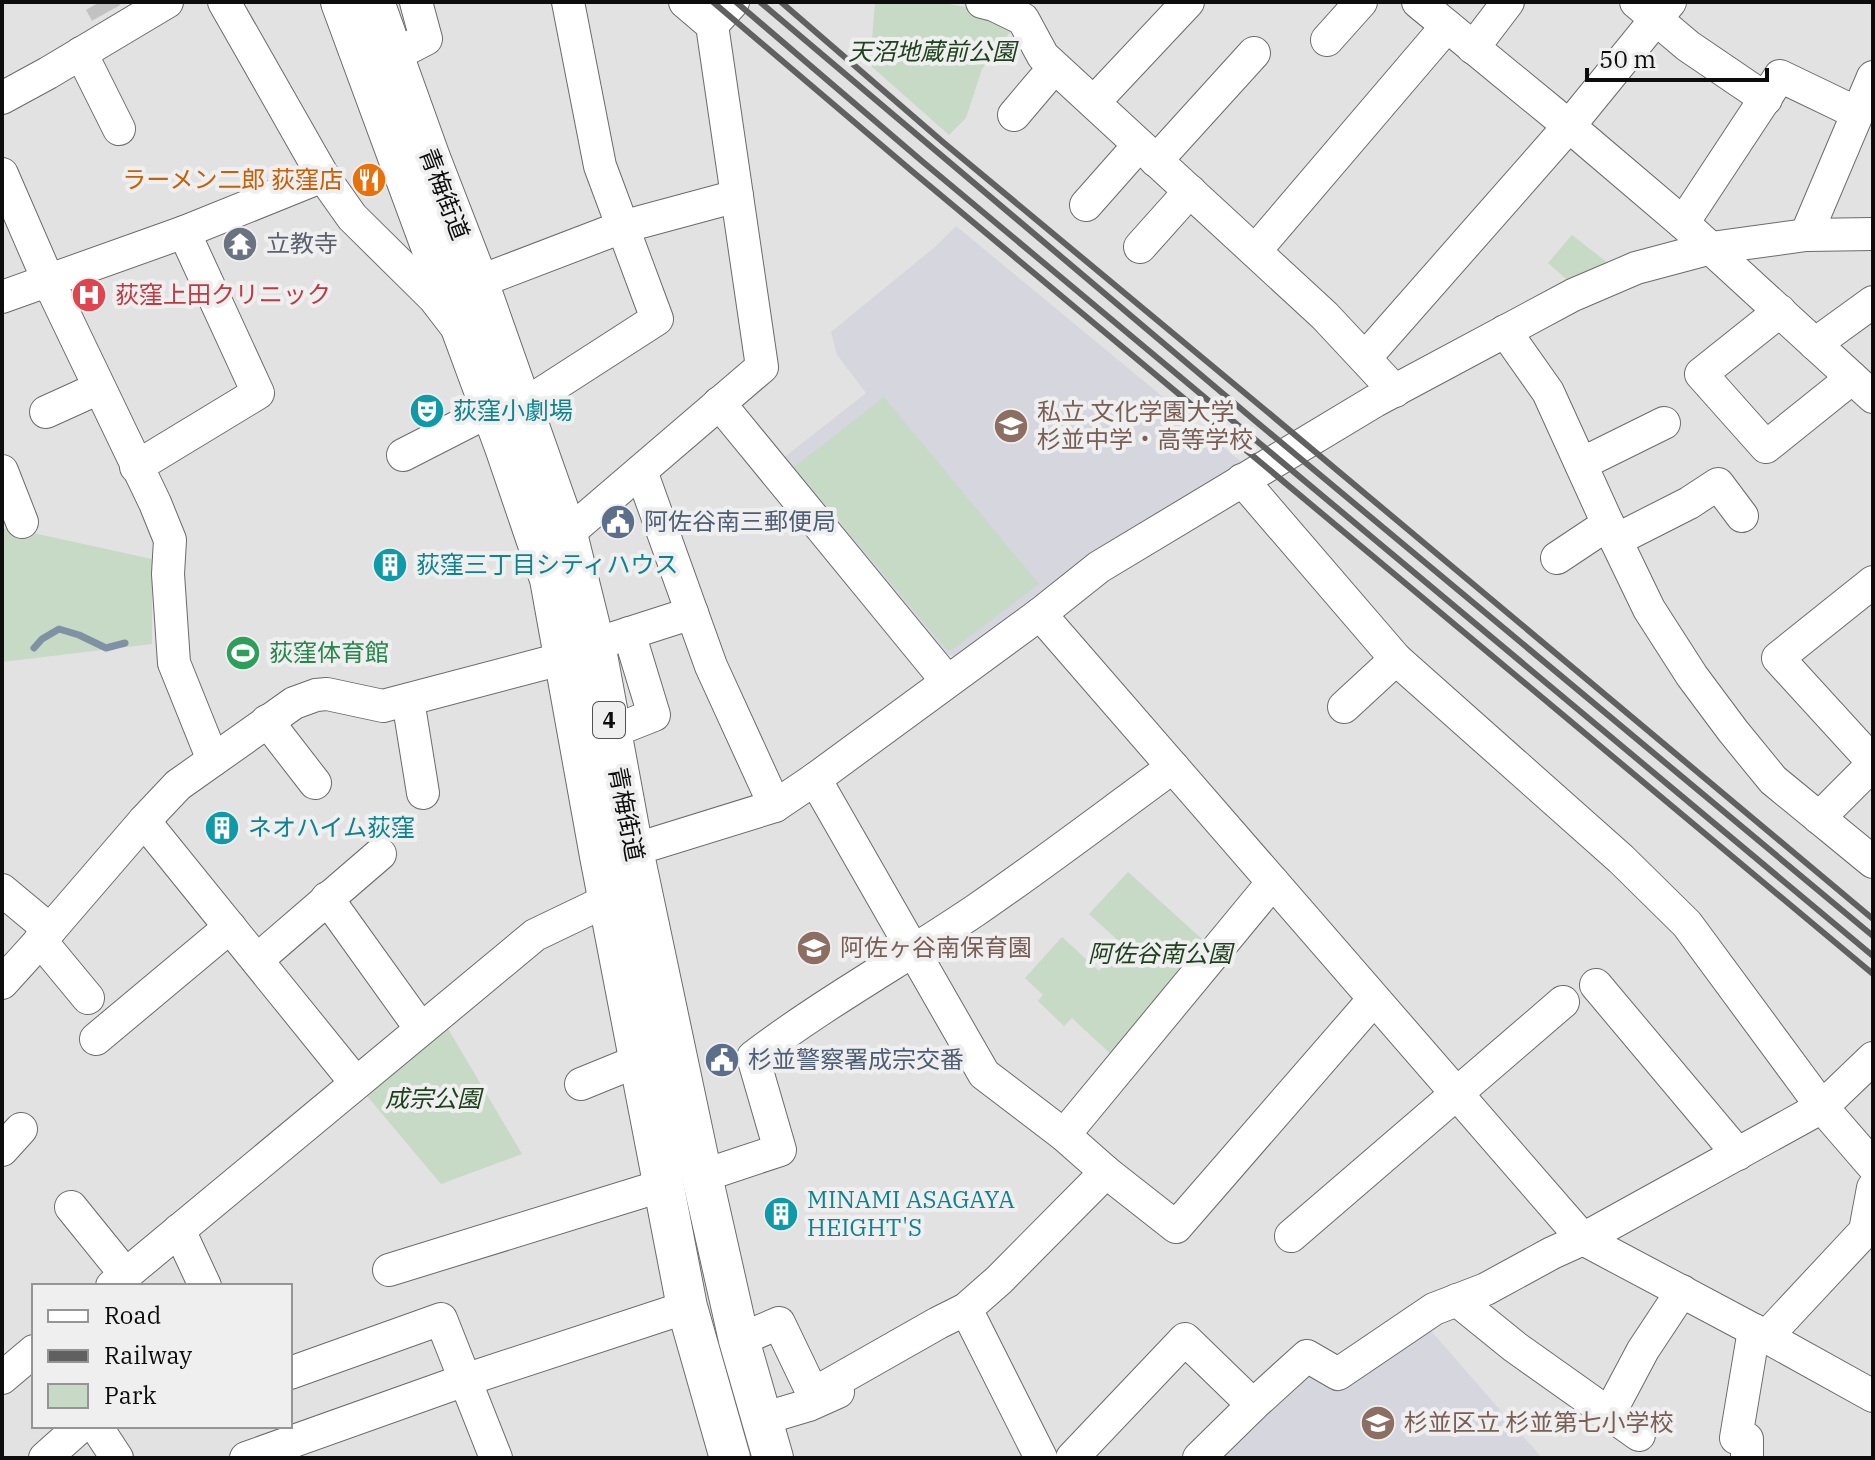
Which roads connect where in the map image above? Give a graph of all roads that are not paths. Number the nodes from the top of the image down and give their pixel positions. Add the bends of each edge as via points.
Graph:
1 (167, 2) edge
2 (224, 2) edge
3 (341, 2) edge
4 (374, 2) edge
5 (416, 2) edge
6 (568, 2) edge
7 (685, 2) edge
8 (982, 2) edge
9 (1188, 2) edge
10 (1361, 2) edge
11 (1418, 2) edge
12 (1508, 2) edge
13 (1654, 8) edge
14 (1034, 11) edge
15 (722, 14) edge
16 (1447, 26) junction
17 (1327, 40) dead end
18 (1473, 48) junction
19 (81, 53) junction
20 (1254, 53) dead end
21 (393, 56) junction
22 (1052, 65) junction
23 (1873, 77) edge
24 (2, 98) edge
25 (1766, 99) junction
26 (1094, 102) junction
27 (1857, 113) junction
28 (1014, 115) dead end
29 (1569, 126) junction
30 (119, 129) dead end
31 (1148, 153) junction
32 (430, 158) junction
33 (2, 174) edge
34 (323, 176) junction
35 (1190, 191) junction
36 (737, 196) junction
37 (1086, 205) dead end
38 (419, 214) junction
39 (1683, 223) junction
40 (622, 227) junction
41 (184, 232) junction
42 (369, 234) junction
43 (1873, 234) edge
44 (1806, 235) junction
45 (1140, 247) dead end
46 (1711, 248) junction
47 (1255, 251) junction
48 (460, 278) junction
49 (48, 280) junction
50 (2, 297) edge
51 (1873, 302) edge
52 (1780, 311) junction
53 (1505, 331) junction
54 (480, 334) junction
55 (1815, 344) junction
56 (1365, 358) junction
57 (1862, 387) edge
58 (99, 388) junction
59 (1395, 391) junction
60 (719, 403) junction
61 (506, 408) junction
62 (46, 412) dead end
63 (1664, 423) dead end
64 (403, 455) dead end
65 (1581, 464) junction
66 (136, 467) junction
67 (2, 471) edge
68 (641, 471) junction
69 (1242, 480) junction
70 (1742, 516) dead end
71 (22, 522) dead end
72 (1612, 532) junction
73 (567, 534) junction
74 (159, 555) dead end
75 (1557, 558) dead end
76 (1873, 582) edge
77 (692, 613) junction
78 (1040, 614) junction
79 (596, 645) junction
80 (159, 657) dead end
81 (1396, 659) junction
82 (947, 681) junction
83 (408, 700) junction
84 (1344, 707) dead end
85 (267, 721) junction
86 (213, 760) junction
87 (1873, 763) edge
88 (1173, 767) junction
89 (815, 779) junction
90 (315, 783) dead end
91 (423, 793) dead end
92 (775, 806) junction
93 (1819, 818) junction
94 (144, 821) junction
95 (616, 853) junction
96 (380, 854) dead end
97 (1873, 862) edge
98 (1273, 882) junction
99 (2, 890) edge
100 (327, 898) junction
101 (608, 900) junction
102 (230, 927) junction
103 (45, 935) junction
104 (913, 952) junction
105 (257, 960) junction
106 (2, 983) edge
107 (1596, 985) dead end
108 (88, 998) dead end
109 (1374, 999) junction
110 (1563, 1002) dead end
111 (421, 1029) junction
112 (112, 1033) dead end
113 (1873, 1058) edge
114 (640, 1060) junction
115 (356, 1083) junction
116 (581, 1084) dead end
117 (1457, 1094) junction
118 (1822, 1107) junction
119 (1064, 1135) junction
120 (1738, 1154) junction
121 (1873, 1166) edge
122 (1106, 1172) junction
123 (683, 1180) junction
124 (1873, 1188) edge
125 (71, 1207) dead end
126 (179, 1230) junction
127 (1291, 1236) dead end
128 (1583, 1239) junction
129 (389, 1270) dead end
130 (119, 1280) edge
131 (204, 1284) edge
132 (1682, 1291) junction
133 (1457, 1300) junction
134 (687, 1307) junction
135 (966, 1309) junction
136 (1760, 1333) junction
137 (739, 1340) junction
138 (32, 1353) edge
139 (292, 1372) edge
140 (2, 1378) edge
141 (465, 1380) junction
142 (861, 1380) dead end
143 (1873, 1396) edge
144 (1253, 1405) junction
145 (1609, 1414) junction
146 (762, 1419) junction
147 (79, 1428) edge
148 (97, 1428) edge
149 (1639, 1435) dead end
150 (45, 1458) edge
151 (117, 1458) edge
152 (246, 1458) edge
153 (496, 1458) edge
154 (730, 1458) edge
155 (773, 1458) edge
156 (1041, 1458) edge
157 (1072, 1458) edge
158 (1199, 1458) edge
159 (1747, 1458) edge

1 - 19 street via 111,23
2 - 34 street
3 - 38 main road, 青梅街道 / 4
4 - 21 main road, 青梅街道 / 4
5 - 21 street via 426,39
6 - 40 street via 600,166
7 - 15 street
8 - 14 street
9 - 26 street
10 - 17 street
11 - 16 street
12 - 18 street
13 - 25 street via 1688,46
13 - 29 street
14 - 22 street via 1043,56
15 - 36 street
16 - 18 street
16 - 47 street
18 - 29 street
19 - 24 street
19 - 30 street
20 - 31 street
21 - 32 main road, 青梅街道 / 4
22 - 26 street
22 - 28 street
23 - 27 street
25 - 27 street via 1780,76
25 - 39 street
26 - 31 street
27 - 44 street
29 - 39 street
29 - 56 street
31 - 35 street
31 - 37 street
32 - 38 street via 434,212
32 - 48 main road, 青梅街道 / 4
33 - 49 street
34 - 41 street
34 - 42 street
35 - 45 street
35 - 47 street
36 - 40 street
36 - 60 street via 762,367
38 - 42 street via 418,241 402,243
38 - 48 main road, 青梅街道 / 4
39 - 46 street
40 - 48 street
40 - 61 street via 657,319
41 - 49 street
41 - 66 street via 258,393
42 - 48 street
42 - 54 street via 434,298
43 - 44 street
44 - 46 street
46 - 52 street
46 - 53 street via 1636,268
47 - 56 street
48 - 54 main road, 青梅街道 / 4
49 - 50 street
49 - 58 street
51 - 55 street
52 - 55 street
52 - 57 street via 1701,374 1766,447
53 - 59 street
53 - 65 street via 1548,392
54 - 61 main road, 青梅街道 / 4
55 - 57 street
56 - 59 street
58 - 62 street
58 - 66 street
59 - 69 street
60 - 68 street
60 - 82 street
61 - 64 street
61 - 73 main road, 青梅街道 / 4
61 - 79 main road, 青梅街道 / 4 via 550,579
63 - 65 street
65 - 72 street
66 - 86 street via 170,540 174,663
67 - 71 street
68 - 73 street
68 - 77 street
69 - 78 street via 1099,567
69 - 81 street
70 - 72 street via 1718,484 1689,503
72 - 75 street
72 - 93 street via 1649,609 1692,676 1773,780
73 - 79 main road, 青梅街道 / 4
74 - 80 street
76 - 87 street via 1778,658
77 - 79 street
77 - 92 street
78 - 82 street
78 - 88 street
79 - 83 street
79 - 95 main road, 青梅街道 / 4
79 - 95 main road, 青梅街道 / 4 via 611,732
81 - 84 street
81 - 118 street via 1687,924
82 - 89 street
83 - 85 street via 383,706 316,695
83 - 91 street
85 - 86 street
85 - 90 street
86 - 94 street via 178,785
87 - 93 street
88 - 98 street
88 - 104 street
89 - 92 street
89 - 104 street
92 - 95 street
93 - 97 street
94 - 102 street
94 - 103 street
95 - 101 main road, 青梅街道 / 4
95 - 123 main road, 青梅街道 / 4
96 - 100 street
98 - 109 street
98 - 119 street
99 - 103 street
100 - 105 street
100 - 111 street
101 - 111 street via 535,935
101 - 114 main road, 青梅街道 / 4
102 - 105 street
102 - 112 street
103 - 106 street
103 - 108 street
104 - 119 street via 984,1074
104 - 123 street via 753,1057 780,1150
105 - 115 street
107 - 120 street
109 - 117 street
109 - 122 street via 1176,1227
110 - 117 street
111 - 115 street
113 - 118 street
114 - 116 street
114 - 123 main road, 青梅街道 / 4
115 - 126 street
117 - 127 street
117 - 128 street
118 - 120 street
118 - 121 street
119 - 122 street
120 - 128 street
122 - 135 street
123 - 129 street
123 - 134 main road, 青梅街道 / 4
123 - 137 main road, 青梅街道 / 4
124 - 136 street via 1865,1231
125 - 130 street
126 - 130 street
126 - 131 street
128 - 132 street
128 - 133 street
132 - 136 street
132 - 145 street
133 - 144 street via 1434,1309 1338,1374 1307,1356
133 - 145 street
134 - 141 street
134 - 154 main road, 青梅街道 / 4
135 - 137 street via 813,1394 779,1323
135 - 156 street
136 - 143 street
136 - 159 street via 1736,1438 1747,1439
137 - 146 main road, 青梅街道 / 4
138 - 140 street
139 - 141 street via 441,1319
141 - 152 street
141 - 153 street
142 - 146 street via 809,1405
144 - 157 street via 1185,1339
144 - 158 street
145 - 149 street
146 - 155 main road, 青梅街道 / 4
147 - 150 street
148 - 151 street

